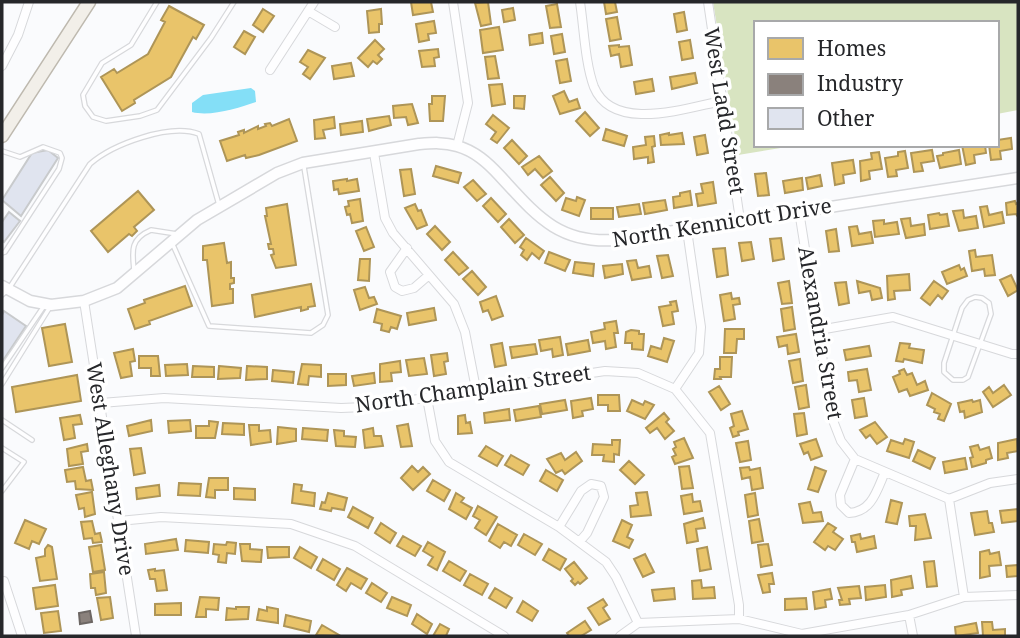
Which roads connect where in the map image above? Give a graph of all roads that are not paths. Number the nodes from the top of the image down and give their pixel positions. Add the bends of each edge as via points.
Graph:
1 (29, 2) edge
2 (89, 2) edge
3 (157, 2) edge
4 (234, 2) edge
5 (314, 2) edge
6 (453, 2) edge
7 (580, 2) edge
8 (708, 2) edge
9 (308, 11) junction
10 (335, 27) dead end
11 (2, 66) edge
12 (270, 71) dead end
13 (722, 101) junction
14 (2, 136) edge
15 (457, 146) junction
16 (2, 151) edge
17 (374, 153) junction
18 (303, 163) junction
19 (1018, 178) edge
20 (219, 207) junction
21 (799, 211) junction
22 (740, 220) junction
23 (687, 230) junction
24 (174, 237) junction
25 (407, 248) junction
26 (2, 253) edge
27 (134, 272) junction
28 (429, 275) junction
29 (4, 290) edge
30 (84, 301) junction
31 (49, 304) junction
32 (819, 330) junction
33 (953, 335) junction
34 (981, 344) junction
35 (1018, 354) edge
36 (2, 368) edge
37 (2, 384) edge
38 (675, 388) junction
39 (476, 389) junction
40 (427, 398) junction
41 (100, 403) junction
42 (2, 420) edge
43 (32, 440) dead end
44 (2, 448) edge
45 (855, 459) junction
46 (885, 472) junction
47 (1018, 479) edge
48 (2, 492) edge
49 (949, 499) junction
50 (118, 521) junction
51 (559, 527) junction
52 (580, 541) junction
53 (4, 581) dead end
54 (1018, 595) edge
55 (964, 597) junction
56 (909, 615) junction
57 (739, 619) junction
58 (638, 623) junction
59 (22, 636) edge
60 (136, 636) edge
61 (504, 636) edge
62 (620, 636) edge
63 (913, 636) edge

1 - 11 street
2 - 14 main road
3 - 4 lane via 131,45 102,63 83,95 93,117 106,121 157,110
5 - 9 street
6 - 15 street via 468,103
7 - 13 street via 592,81 605,103 643,114
8 - 13 street, West Ladd Street
9 - 10 street
9 - 12 street
13 - 22 street, West Ladd Street
15 - 17 street, North Kennicott Drive via 419,144
15 - 23 street, North Kennicott Drive via 481,158 544,222 572,237 603,241
16 - 26 lane via 20,157 43,147 62,158
17 - 18 street, North Kennicott Drive
17 - 25 street via 385,218
18 - 20 street, North Kennicott Drive
18 - 24 lane via 328,314 323,325 311,332 209,326
19 - 21 street, North Kennicott Drive
20 - 24 street, North Kennicott Drive
20 - 29 lane via 199,134 188,130 135,138 90,164
21 - 22 street, North Kennicott Drive
21 - 32 street, Alexandria Street
22 - 23 street, North Kennicott Drive
23 - 38 street via 701,327 699,353
24 - 27 street, North Kennicott Drive
24 - 27 lane via 151,230 136,239 131,247
25 - 28 street
25 - 28 street via 390,272 395,287 409,289
27 - 30 street, North Kennicott Drive via 117,288
28 - 39 street via 454,304
29 - 31 street, North Kennicott Drive
30 - 31 street, North Kennicott Drive
30 - 41 street, West Alleghany Drive
31 - 36 lane
31 - 37 lane
32 - 33 street via 893,317
32 - 45 street, Alexandria Street via 832,418
33 - 34 street
33 - 34 lane via 943,367 953,380 968,376
33 - 34 lane via 965,303 982,298 992,310
34 - 35 street
38 - 39 street, North Champlain Street via 638,373 605,370
38 - 57 street via 710,433
39 - 40 street, North Champlain Street
40 - 41 street, North Champlain Street via 341,408 164,398
40 - 51 street via 435,441 449,461
41 - 50 street, West Alleghany Drive
42 - 43 lane
44 - 48 lane via 24,462
45 - 46 street
45 - 46 street via 840,495 841,505 849,513 869,507
46 - 49 street
47 - 49 street via 990,483
49 - 55 street
50 - 60 street, West Alleghany Drive
50 - 61 street via 162,517 291,524 355,547
51 - 52 street
51 - 52 street via 581,491 591,484 601,486 604,497
52 - 58 street via 606,562
53 - 59 street
54 - 55 street
55 - 56 street
56 - 57 street via 802,634
56 - 63 street
57 - 58 street
58 - 62 street

